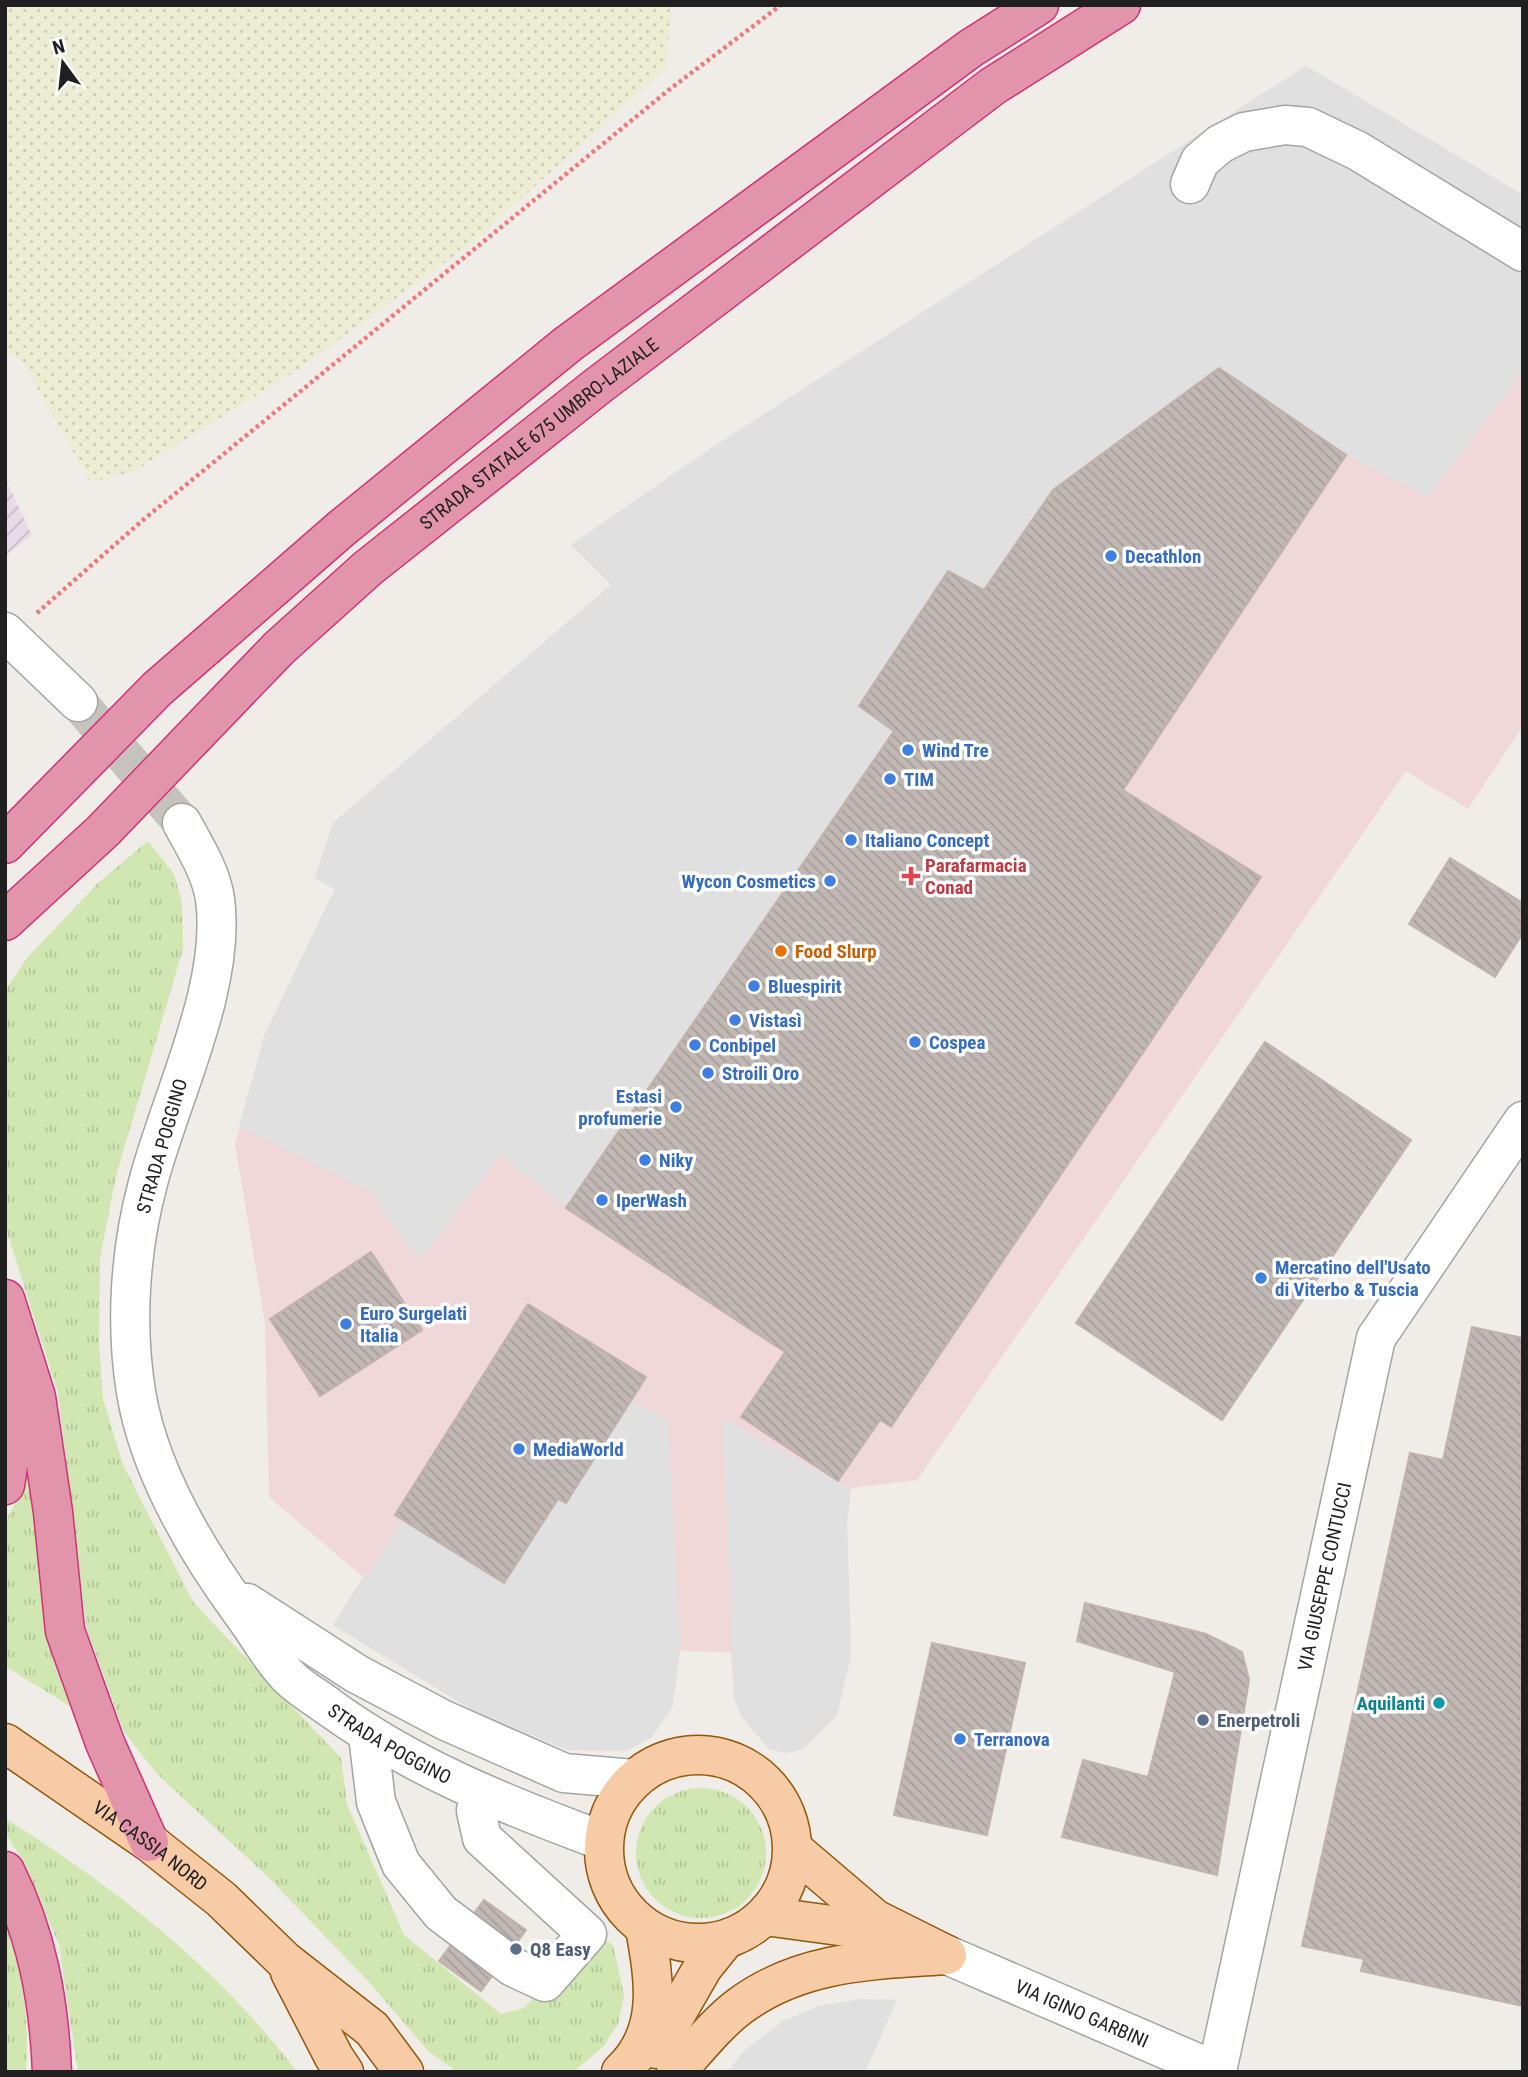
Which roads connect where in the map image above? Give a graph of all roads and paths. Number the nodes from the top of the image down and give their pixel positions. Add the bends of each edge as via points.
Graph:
1 (781, 5) edge
2 (1039, 5) edge
3 (1121, 5) edge
4 (1190, 184) dead end
5 (1523, 252) edge
6 (8, 635) edge
7 (157, 689) junction
8 (78, 702) tunnel mouth
9 (182, 823) tunnel mouth
10 (103, 831) junction
11 (5, 834) edge
12 (5, 844) edge
13 (5, 921) edge
14 (5, 950) edge
15 (1523, 1121) edge
16 (5, 1299) edge
17 (5, 1384) edge
18 (5, 1485) edge
19 (222, 1586) junction
20 (368, 1735) junction
21 (5, 1743) edge
22 (634, 1779) junction
23 (490, 1797) junction
24 (603, 1841) junction
25 (149, 1842) junction
26 (793, 1849) junction
27 (5, 1871) edge
28 (765, 1916) junction
29 (645, 1928) junction
30 (724, 1941) junction
31 (947, 1955) junction
32 (285, 1961) junction
33 (51, 2072) edge
34 (345, 2072) edge
35 (404, 2072) edge
36 (621, 2072) edge
37 (645, 2072) edge
38 (676, 2072) edge
39 (1218, 2072) edge

1 - 6 path via 670,89
2 - 7 highway via 971,48 568,344 248,607
3 - 10 highway, STRADA STATALE 675 UMBRO-LAZIALE via 993,86 598,385 368,568 279,648
4 - 5 street via 1200,161 1244,132 1285,125 1308,127 1358,151
6 - 8 street
7 - 11 highway
7 - 12 highway
9 - 19 street, STRADA POGGINO via 201,856 215,898 216,953 147,1183 132,1261 132,1340 136,1393 154,1453
10 - 13 highway, STRADA STATALE 675 UMBRO-LAZIALE
10 - 14 highway
15 - 39 street, VIA GIUSEPPE CONTUCCI via 1376,1338
16 - 25 highway via 36,1397 65,1631 105,1743
17 - 18 highway via 13,1435
19 - 20 street, STRADA POGGINO via 288,1676
19 - 22 street, STRADA POGGINO via 357,1674 444,1720 564,1773
20 - 23 street, STRADA POGGINO via 411,1761
20 - 23 street via 376,1802 401,1864 441,1913 513,1967 545,1982 587,1934 482,1838 476,1811
21 - 25 main road, VIA CASSIA NORD
22 - 24 main road via 613,1807
22 - 26 main road via 662,1761 692,1754 733,1762 751,1770 774,1792 788,1819
23 - 24 street, STRADA POGGINO
24 - 29 main road via 606,1875 620,1905
25 - 32 main road, VIA CASSIA NORD via 221,1899
26 - 28 main road via 786,1886
26 - 31 main road via 875,1919
27 - 33 highway via 30,1925 42,1975
28 - 30 main road
28 - 31 main road via 854,1928
29 - 30 main road via 667,1940 691,1944
29 - 36 main road via 655,1995 652,2015 638,2053
30 - 37 main road via 688,1991
31 - 38 main road via 820,1966 778,1981 738,2007
31 - 39 street, VIA IGINO GARBINI
32 - 34 main road, VIA CASSIA NORD
32 - 35 main road, VIA CASSIA NORD via 372,2029

